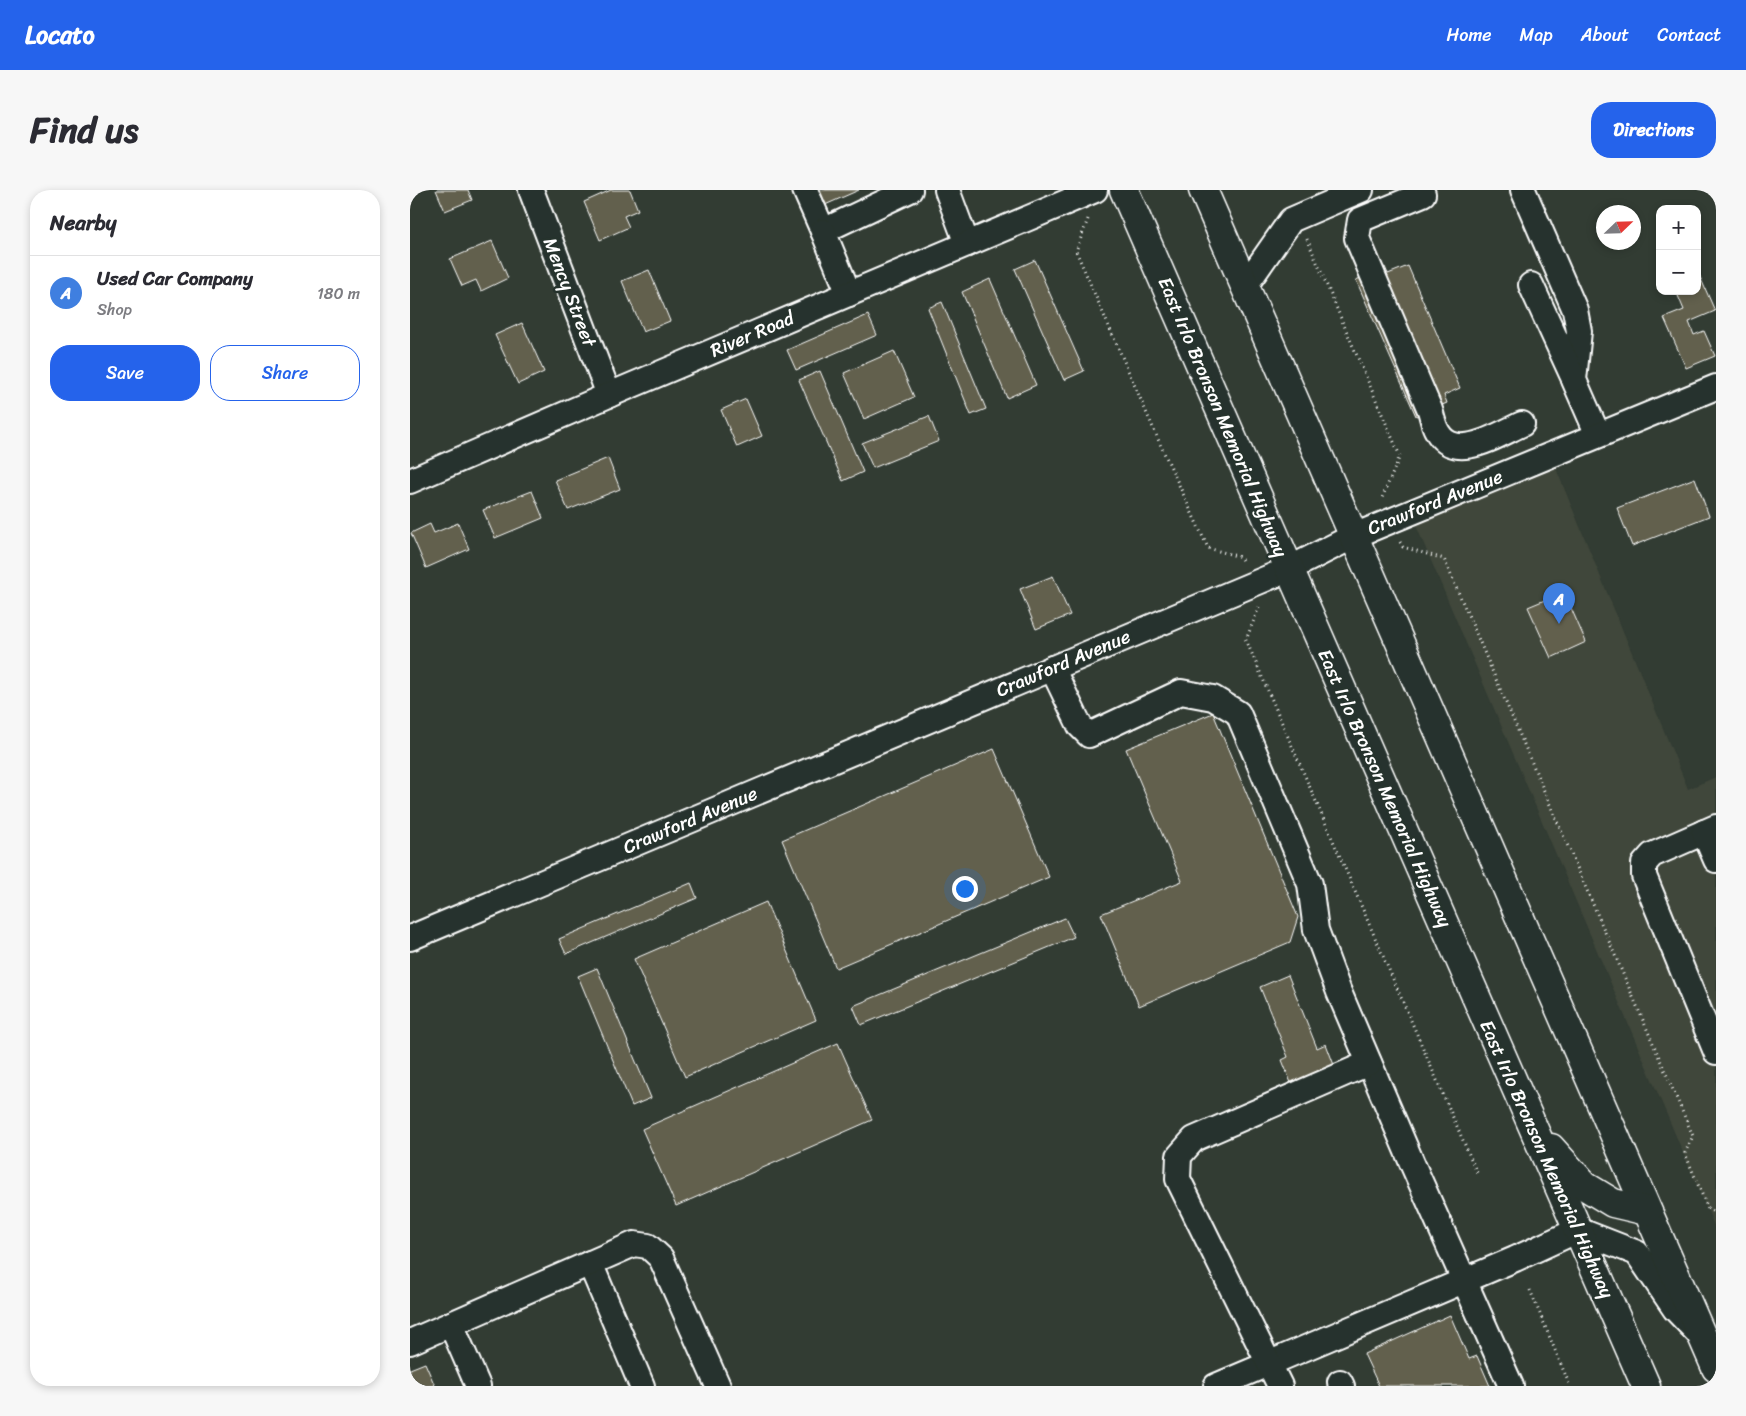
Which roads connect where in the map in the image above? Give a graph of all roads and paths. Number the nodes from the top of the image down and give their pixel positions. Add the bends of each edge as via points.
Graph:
1 (531, 190) edge
2 (805, 190) edge
3 (910, 190) edge
4 (947, 190) edge
5 (1124, 190) edge
6 (1203, 190) edge
7 (1361, 190) edge
8 (1523, 190) edge
9 (1088, 193) edge
10 (1423, 194) dead end
11 (1298, 217) junction
12 (823, 231) junction
13 (967, 244) junction
14 (1531, 285) dead end
15 (1245, 286) junction
16 (849, 294) junction
17 (1574, 380) junction
18 (1716, 387) edge
19 (609, 395) junction
20 (1522, 424) dead end
21 (1598, 435) junction
22 (410, 481) edge
23 (1390, 521) junction
24 (1354, 536) junction
25 (1289, 568) junction
26 (1252, 584) junction
27 (1052, 668) junction
28 (1710, 830) edge
29 (1716, 860) edge
30 (410, 938) edge
31 (1716, 1052) edge
32 (1369, 1063) junction
33 (1535, 1130) junction
34 (1478, 1175) dead end
35 (1647, 1211) junction
36 (1716, 1213) edge
37 (1578, 1230) junction
38 (590, 1263) junction
39 (1465, 1280) junction
40 (1530, 1290) dead end
41 (451, 1324) junction
42 (1702, 1337) junction
43 (410, 1342) edge
44 (1270, 1363) junction
45 (1716, 1368) edge
46 (478, 1386) edge
47 (642, 1386) edge
48 (718, 1386) edge
49 (1216, 1386) edge
50 (1280, 1386) edge
51 (1511, 1386) edge
52 (1570, 1386) edge
53 (1646, 1386) edge

1 - 19 street, Mency Street
2 - 12 street
3 - 12 street
4 - 13 street
5 - 25 highway, East Irlo Bronson Memorial Highway
6 - 15 highway
7 - 11 street
8 - 17 street via 1574,310 1579,331
9 - 13 street, River Road
9 - 26 path via 1090,215 1076,251 1208,548 1240,557
10 - 20 street via 1360,220 1357,238 1435,428 1448,443 1463,447
11 - 15 street via 1291,220
11 - 23 path via 1400,456 1381,499
12 - 16 street
13 - 16 street, River Road
14 - 17 street
15 - 24 highway
16 - 19 street, River Road
17 - 21 street
18 - 21 street, Crawford Avenue
19 - 22 street, River Road
21 - 23 street, Crawford Avenue
23 - 24 street, Crawford Avenue
23 - 36 path via 1403,547 1444,559 1693,1136 1685,1153 1708,1209
24 - 25 street, Crawford Avenue
24 - 35 highway
25 - 26 street, Crawford Avenue
25 - 33 highway, East Irlo Bronson Memorial Highway
26 - 27 street, Crawford Avenue
26 - 34 path via 1260,604 1246,640
27 - 30 street, Crawford Avenue
27 - 32 street via 1080,726 1089,735 1181,692 1213,698 1238,713 1310,884 1316,930
28 - 29 street
28 - 31 street via 1652,854 1644,864 1644,876
32 - 39 street
32 - 44 street via 1194,1139 1179,1156 1178,1179
33 - 35 highway via 1585,1186 1613,1203
33 - 37 highway, East Irlo Bronson Memorial Highway
35 - 42 highway
37 - 39 street
37 - 42 street via 1638,1253 1675,1310
37 - 53 highway, East Irlo Bronson Memorial Highway
38 - 41 street
38 - 47 street
38 - 48 street via 634,1244 648,1246 661,1258
39 - 44 street
39 - 51 street
40 - 52 path
41 - 43 street
41 - 46 street
42 - 45 highway
44 - 49 street
44 - 50 street

